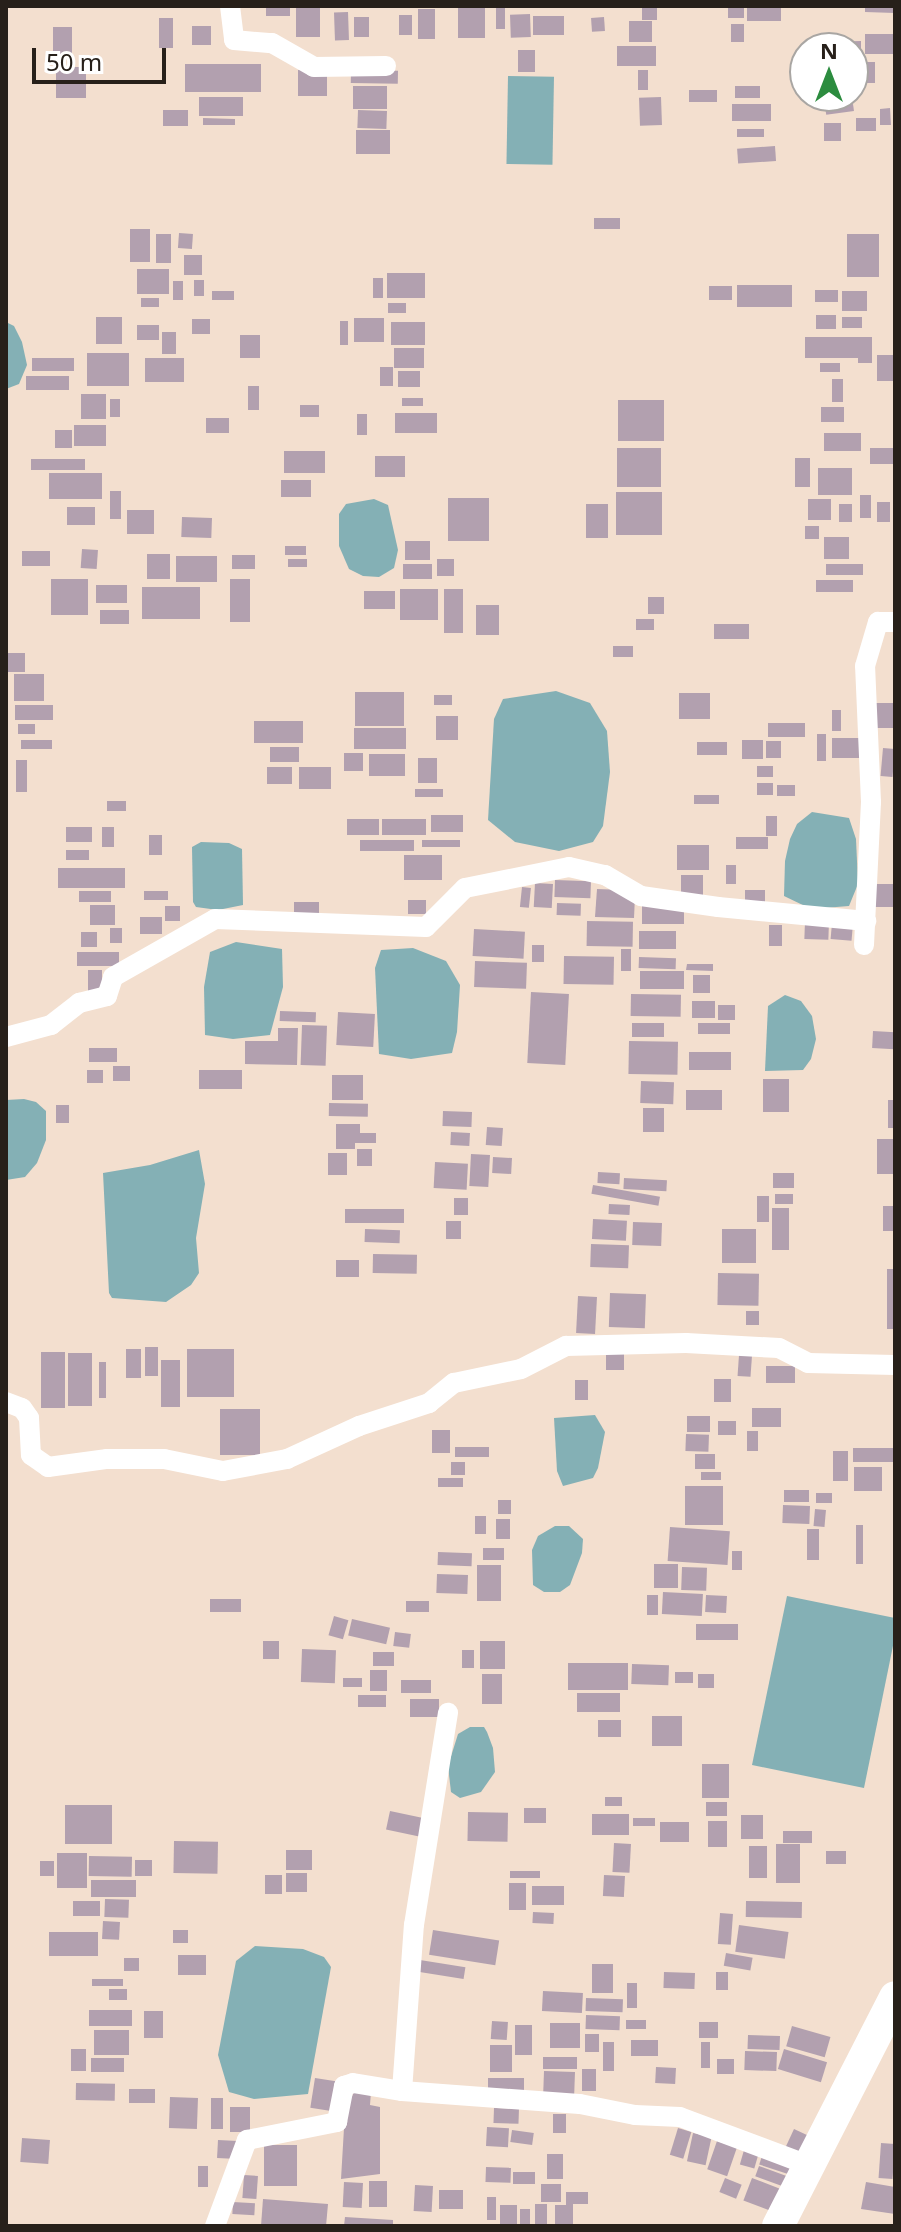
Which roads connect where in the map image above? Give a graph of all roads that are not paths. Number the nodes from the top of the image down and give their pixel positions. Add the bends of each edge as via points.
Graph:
1 (230, 6) edge
2 (386, 66) dead end
3 (895, 622) edge
4 (866, 921) junction
5 (864, 945) dead end
6 (6, 1037) edge
7 (895, 1365) edge
8 (6, 1402) edge
9 (448, 1713) dead end
10 (895, 1997) edge
11 (402, 2091) junction
12 (811, 2166) junction
13 (215, 2226) edge
14 (778, 2226) edge

1 - 2 street via 234,40 272,43 314,67
3 - 4 street via 878,622 865,666 871,802
4 - 5 street
4 - 6 street via 641,896 605,875 569,867 465,888 426,927 215,919 113,977 107,996 79,1003 51,1025
7 - 8 street via 808,1363 779,1348 686,1343 566,1346 521,1369 454,1383 429,1403 359,1426 287,1459 223,1471 164,1459 48,1467 31,1455 29,1418 22,1408
9 - 11 street via 414,1925
10 - 12 main road
11 - 12 street via 680,2117
11 - 13 street via 353,2083 344,2086 337,2122 247,2140
12 - 14 main road

